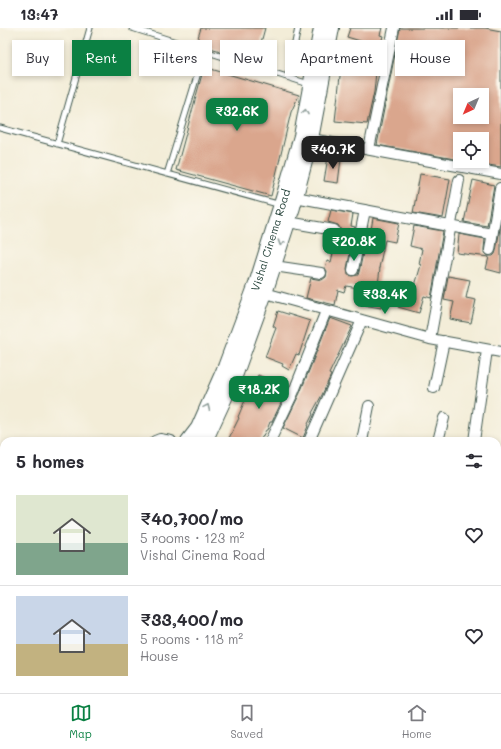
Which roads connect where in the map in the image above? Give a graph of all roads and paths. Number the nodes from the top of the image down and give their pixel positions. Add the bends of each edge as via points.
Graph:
1 (90, 28) edge
2 (132, 28) edge
3 (298, 28) edge
4 (321, 28) edge
5 (332, 28) edge
6 (394, 28) edge
7 (172, 40) edge
8 (212, 52) edge
9 (197, 76) edge
10 (288, 77) junction
11 (310, 84) junction
12 (0, 128) edge
13 (306, 137) junction
14 (57, 144) junction
15 (369, 149) junction
16 (167, 174) junction
17 (501, 174) edge
18 (459, 180) dead end
19 (500, 188) edge
20 (289, 203) junction
21 (365, 210) junction
22 (288, 222) junction
23 (450, 226) junction
24 (334, 230) dead end
25 (492, 234) junction
26 (490, 250) dead end
27 (274, 266) junction
28 (353, 270) dead end
29 (321, 273) dead end
30 (265, 293) junction
31 (326, 311) junction
32 (362, 320) junction
33 (430, 339) junction
34 (444, 341) junction
35 (487, 350) junction
36 (501, 352) edge
37 (434, 388) dead end
38 (369, 406) dead end
39 (444, 418) dead end
40 (206, 437) edge
41 (272, 437) edge
42 (311, 437) edge
43 (363, 437) edge
44 (439, 437) edge
45 (475, 437) edge

1 - 14 lane
2 - 7 lane
3 - 10 lane
4 - 11 street, Vishal Cinema Road
5 - 13 street, Vishal Cinema Road
6 - 15 street
8 - 10 lane
9 - 16 lane
10 - 11 lane
13 -> 11 street, Vishal Cinema Road
12 - 14 lane
13 - 15 street
13 - 20 street, Vishal Cinema Road
14 - 16 lane
15 - 17 street
16 - 20 lane
18 - 23 street
19 - 25 street
20 - 21 street
20 - 22 street, Vishal Cinema Road
40 -> 20 street, Vishal Cinema Road via 225,367
21 - 23 street
21 - 28 street
22 - 24 street
22 -> 27 street, Vishal Cinema Road
23 - 25 street
23 - 33 street
25 - 26 street
27 - 29 street
27 - 30 street, Vishal Cinema Road
30 - 31 street
30 - 40 street, Vishal Cinema Road via 235,376
31 - 32 street
31 - 41 street via 294,391
32 - 33 street
32 - 42 street
33 - 34 street
34 - 35 street
34 - 37 street
35 - 36 street
35 - 45 street
38 - 43 street
39 - 44 street

